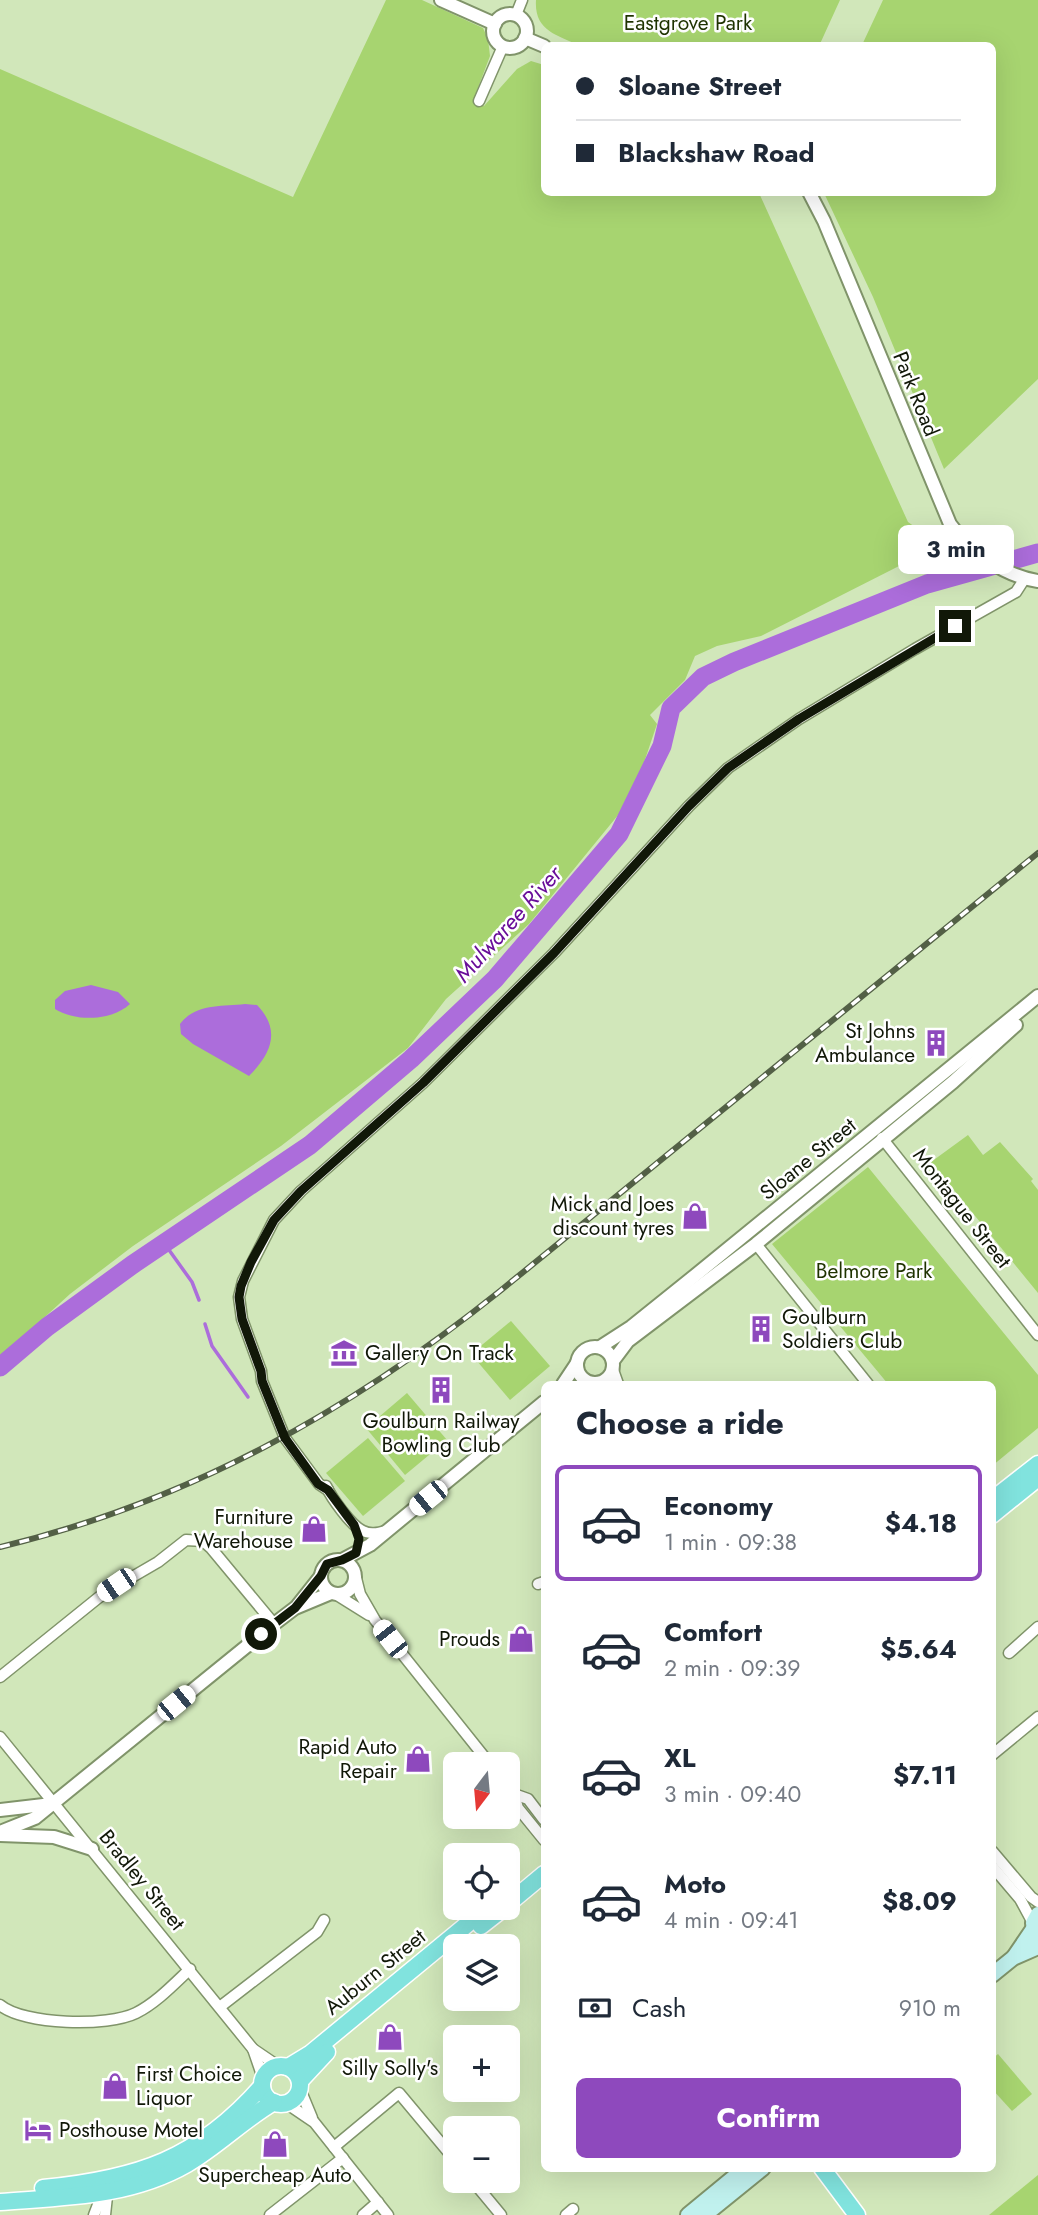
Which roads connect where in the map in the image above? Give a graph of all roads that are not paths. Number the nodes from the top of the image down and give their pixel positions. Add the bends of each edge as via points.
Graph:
1 (441, 0) edge
2 (522, 0) edge
3 (516, 15) junction
4 (495, 24) junction
5 (525, 38) junction
6 (541, 45) edge
7 (503, 46) junction
8 (479, 101) dead end
9 (811, 196) edge
10 (1031, 579) edge
11 (1038, 996) edge
12 (1038, 1007) edge
13 (922, 1091) junction
14 (902, 1099) dead end
15 (883, 1139) junction
16 (822, 1173) junction
17 (756, 1244) junction
18 (692, 1278) junction
19 (1038, 1335) edge
20 (600, 1347) junction
21 (577, 1363) junction
22 (613, 1366) junction
23 (565, 1381) edge
24 (587, 1381) edge
25 (598, 1381) edge
26 (617, 1381) edge
27 (866, 1381) edge
28 (541, 1404) edge
29 (1038, 1464) edge
30 (1038, 1478) edge
31 (996, 1497) edge
32 (996, 1512) edge
33 (354, 1525) junction
34 (386, 1531) junction
35 (370, 1545) junction
36 (356, 1553) junction
37 (342, 1560) junction
38 (355, 1575) junction
39 (321, 1576) junction
40 (334, 1594) junction
41 (295, 1608) junction
42 (375, 1620) junction
43 (274, 1624) junction
44 (1038, 1627) edge
45 (1009, 1653) dead end
46 (0, 1677) edge
47 (1038, 1717) edge
48 (0, 1737) edge
49 (480, 1752) edge
50 (996, 1752) edge
51 (520, 1795) edge
52 (53, 1803) junction
53 (0, 1810) edge
54 (520, 1812) edge
55 (541, 1816) edge
56 (0, 1834) edge
57 (541, 1836) edge
58 (92, 1849) junction
59 (996, 1856) edge
60 (541, 1866) edge
61 (996, 1871) edge
62 (541, 1877) edge
63 (520, 1882) edge
64 (520, 1894) edge
65 (1038, 1902) edge
66 (324, 1920) dead end
67 (473, 1920) edge
68 (489, 1920) edge
69 (1035, 1927) edge
70 (472, 1934) edge
71 (1038, 1947) edge
72 (443, 1958) edge
73 (1013, 1958) junction
74 (190, 1969) junction
75 (996, 1972) edge
76 (0, 2005) edge
77 (221, 2006) junction
78 (253, 2049) junction
79 (283, 2066) junction
80 (263, 2082) junction
81 (300, 2085) junction
82 (280, 2103) junction
83 (314, 2122) junction
84 (443, 2145) edge
85 (334, 2147) junction
86 (343, 2158) junction
87 (740, 2172) edge
88 (758, 2172) edge
89 (814, 2172) edge
90 (825, 2172) edge
91 (102, 2190) junction
92 (0, 2192) edge
93 (483, 2193) edge
94 (845, 2201) junction
95 (0, 2202) edge
96 (378, 2202) junction
97 (94, 2215) edge
98 (105, 2215) edge
99 (270, 2215) edge
100 (363, 2215) edge
101 (388, 2215) edge
102 (501, 2215) edge
103 (688, 2215) edge
104 (705, 2215) edge
105 (857, 2215) edge

1 - 4 street
2 - 3 street
3 - 4 street via 505,15
3 - 5 street via 526,25
4 - 7 street via 495,38
5 - 6 street
5 - 7 street via 516,46
7 - 8 street
9 - 10 street, Park Road via 944,513 956,533 978,553
10 - 33 street via 827,702 728,768 501,1005 274,1220 240,1292 244,1326 291,1435
11 - 13 street, Sloane Street
12 - 15 street, Sloane Street
13 - 14 street
13 - 16 street, Sloane Street
15 - 16 street via 874,1138
15 - 17 street, Sloane Street
15 - 19 street, Montague Street
16 - 18 street, Sloane Street
17 - 18 street via 738,1247
17 - 22 street, Sloane Street via 628,1341
17 - 27 street
18 - 20 street, Sloane Street
20 - 21 street via 582,1352
20 - 22 street via 607,1351
21 - 23 street
21 - 24 street
22 - 25 street via 606,1379
22 - 26 street
28 - 34 street
29 - 31 main road
30 - 32 main road
33 - 34 street via 368,1533
33 - 36 street via 359,1539
34 - 35 street
35 - 36 street
35 - 38 street
36 - 37 street
37 - 38 street
37 - 39 street via 327,1564
38 - 40 street via 348,1592
38 - 42 street
39 - 40 street via 323,1586
39 - 41 street
40 - 41 street
40 - 42 street
41 - 43 street
42 - 49 street
43 - 46 street via 203,1541 186,1540 103,1594
43 - 52 street
44 - 45 street
47 - 50 street
48 - 52 street, Bradley Street
51 - 55 street
52 - 53 street
52 - 56 street via 35,1818
52 - 58 street, Bradley Street
54 - 57 street
56 - 58 street via 54,1837
58 - 74 street, Bradley Street
59 - 65 street
60 - 63 main road
61 - 69 street via 1020,1899
62 - 64 main road, Auburn Street
66 - 77 street via 317,1932
67 - 79 main road, Auburn Street via 311,2053
68 - 70 main road, Auburn Street
69 - 73 main road
71 - 73 main road
72 - 81 main road, Auburn Street via 324,2054
73 - 75 main road
74 - 76 street via 143,2009 117,2019 31,2019
74 - 77 street, Bradley Street
77 - 78 street, Bradley Street
78 - 79 street, Bradley Street
78 - 80 street, Bradley Street
79 - 80 main road via 267,2072
79 - 81 main road via 294,2070
80 - 82 main road via 266,2096
80 - 91 main road via 246,2104 185,2151
81 - 82 main road via 295,2098
81 - 83 street
82 - 83 street
82 - 91 main road via 254,2114 182,2167 140,2185
83 - 85 street
84 - 85 street via 400,2093
85 - 86 street
86 - 96 street
86 - 99 street
87 - 103 main road
88 - 104 main road
89 - 94 main road
90 - 94 main road
91 - 92 main road
91 - 95 main road
91 - 97 street
91 - 98 street
93 - 102 street
94 - 105 main road
96 - 100 street
96 - 101 street

